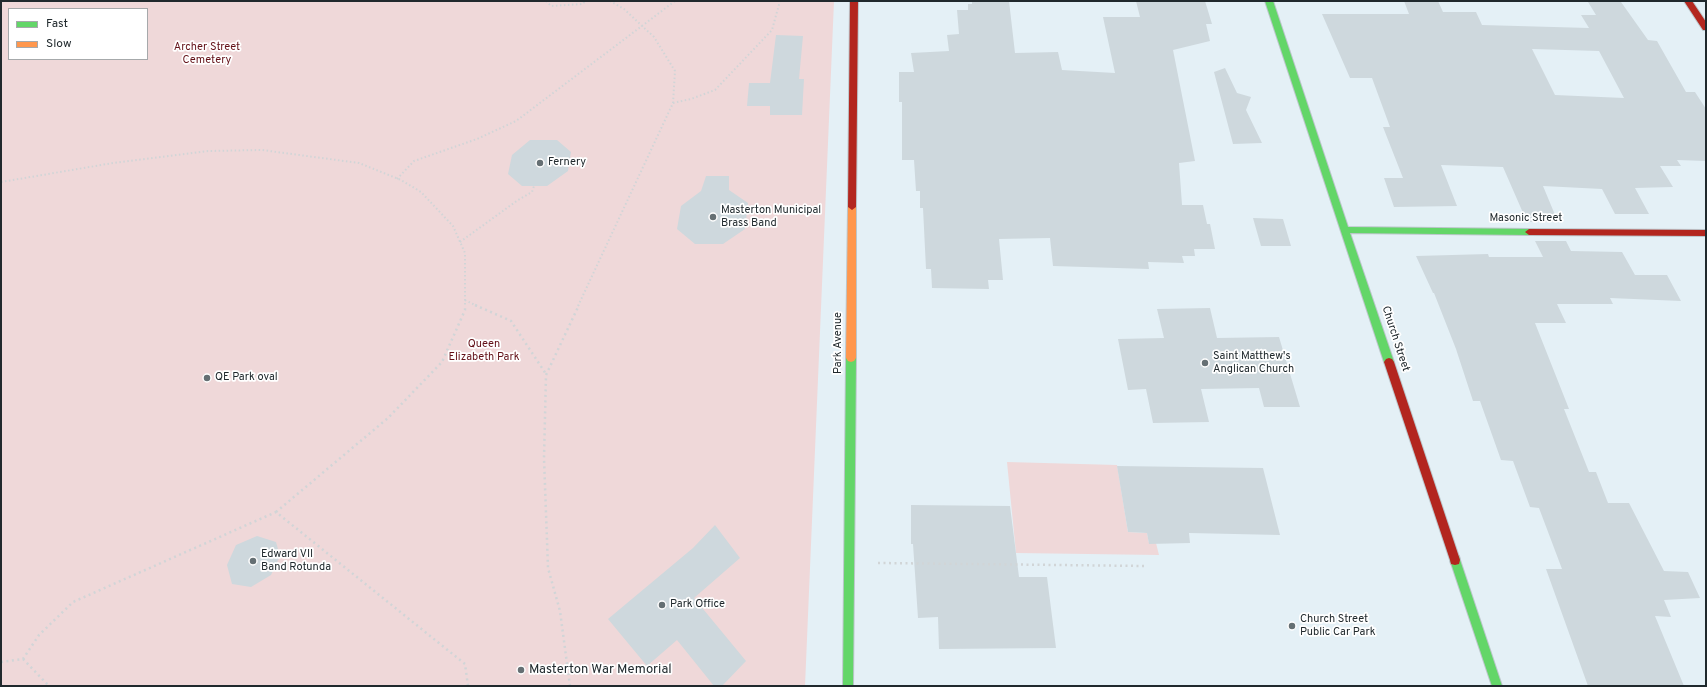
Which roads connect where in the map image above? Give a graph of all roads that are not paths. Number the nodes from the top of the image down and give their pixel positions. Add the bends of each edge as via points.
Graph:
1 (854, 1) edge
2 (1268, 1) edge
3 (1688, 1) edge
4 (1706, 28) edge
5 (1346, 230) junction
6 (1706, 233) edge
7 (848, 686) edge
8 (1497, 686) edge

1 - 7 street, Park Avenue
2 - 5 street, Church Street
3 - 4 street
5 - 6 street, Masonic Street
5 - 8 street, Church Street

